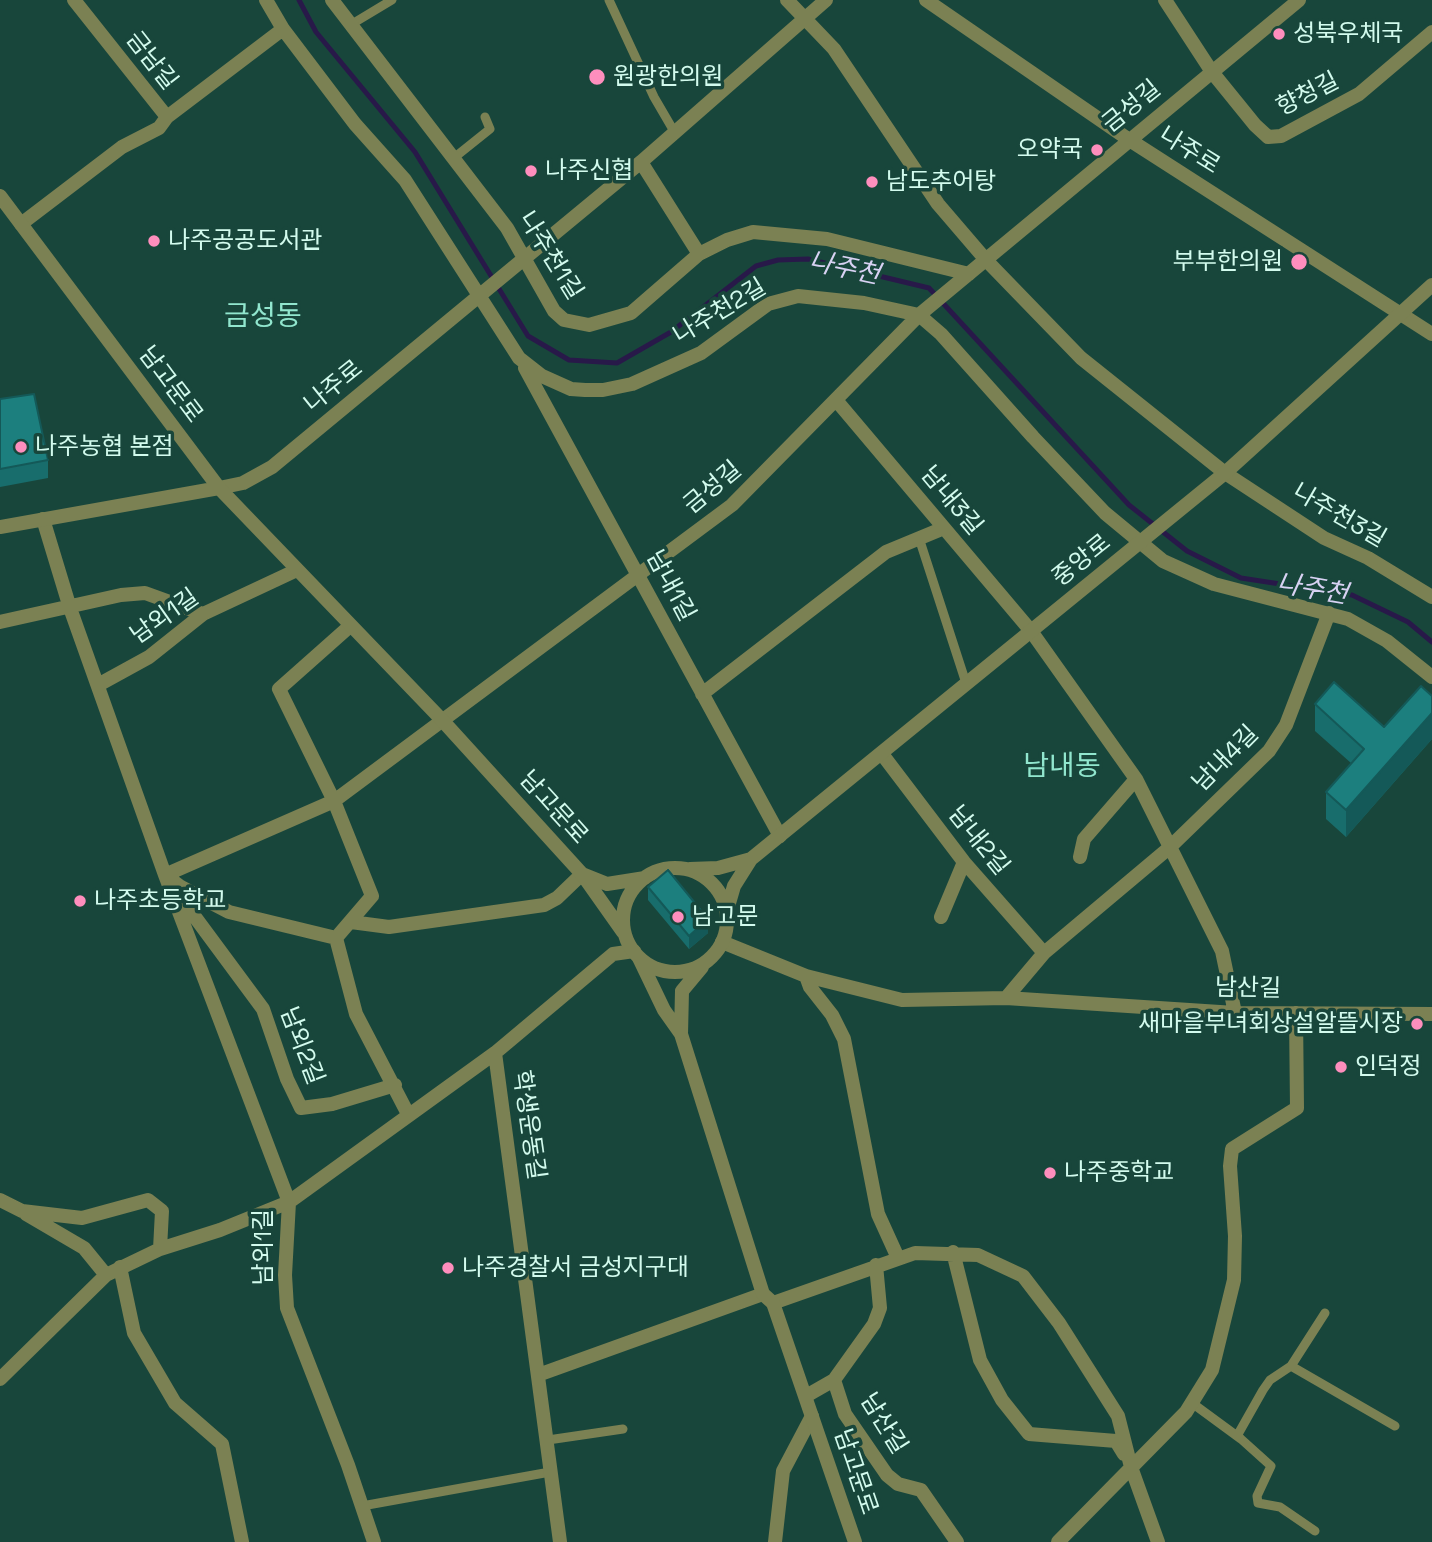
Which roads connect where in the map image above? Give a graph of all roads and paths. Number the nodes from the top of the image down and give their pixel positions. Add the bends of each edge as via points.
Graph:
1 (75, 0) edge
2 (267, 0) edge
3 (332, 0) edge
4 (392, 0) edge
5 (609, 0) edge
6 (787, 0) edge
7 (827, 0) edge
8 (926, 0) edge
9 (1165, 0) edge
10 (1299, 0) edge
11 (808, 19) junction
12 (352, 24) junction
13 (283, 29) junction
14 (1432, 32) edge
15 (1212, 72) junction
16 (167, 117) junction
17 (485, 117) dead end
18 (675, 133) junction
19 (1128, 139) junction
20 (455, 158) junction
21 (641, 162) junction
22 (0, 196) edge
23 (21, 225) junction
24 (699, 254) junction
25 (524, 258) junction
26 (986, 260) junction
27 (969, 274) junction
28 (1432, 285) edge
29 (483, 294) junction
30 (1400, 312) junction
31 (919, 315) junction
32 (1432, 334) edge
33 (519, 358) junction
34 (836, 400) junction
35 (1225, 473) junction
36 (219, 488) junction
37 (43, 519) junction
38 (0, 527) edge
39 (944, 528) junction
40 (919, 538) junction
41 (1143, 540) junction
42 (296, 570) junction
43 (639, 575) junction
44 (1432, 597) edge
45 (70, 608) junction
46 (1328, 612) junction
47 (203, 614) junction
48 (0, 622) edge
49 (350, 626) junction
50 (1031, 631) junction
51 (1430, 672) edge
52 (967, 683) junction
53 (98, 685) junction
54 (702, 694) junction
55 (442, 720) junction
56 (881, 754) junction
57 (1136, 779) junction
58 (334, 802) junction
59 (779, 836) junction
60 (1169, 848) junction
61 (1080, 858) dead end
62 (751, 859) junction
63 (964, 862) junction
64 (677, 868) junction
65 (582, 874) junction
66 (165, 875) junction
67 (646, 877) junction
68 (181, 887) junction
69 (727, 912) junction
70 (941, 917) dead end
71 (351, 922) junction
72 (626, 936) junction
73 (337, 938) junction
74 (722, 942) junction
75 (1044, 953) junction
76 (636, 954) junction
77 (709, 960) junction
78 (806, 976) junction
79 (1006, 998) junction
80 (1235, 1013) junction
81 (1296, 1013) junction
82 (1432, 1014) edge
83 (681, 1034) junction
84 (495, 1053) junction
85 (395, 1085) junction
86 (408, 1114) junction
87 (0, 1200) edge
88 (289, 1202) junction
89 (22, 1211) junction
90 (160, 1249) junction
91 (953, 1252) junction
92 (898, 1258) junction
93 (876, 1265) junction
94 (120, 1267) junction
95 (106, 1275) junction
96 (768, 1298) junction
97 (1325, 1312) dead end
98 (1291, 1366) junction
99 (538, 1375) junction
100 (0, 1379) edge
101 (834, 1380) junction
102 (806, 1396) junction
103 (1192, 1403) junction
104 (812, 1416) junction
105 (1395, 1426) dead end
106 (623, 1429) dead end
107 (1237, 1436) junction
108 (548, 1440) junction
109 (1131, 1467) junction
110 (551, 1472) junction
111 (362, 1506) junction
112 (1315, 1531) dead end
113 (1063, 1540) edge
114 (242, 1542) edge
115 (374, 1542) edge
116 (560, 1542) edge
117 (775, 1542) edge
118 (855, 1542) edge
119 (957, 1542) edge
120 (1157, 1542) edge

1 - 16 street, 금남길
2 - 13 street, 나주천2길
3 - 12 street, 나주천1길
4 - 12 lane
5 - 18 lane
6 - 11 street
7 - 11 street, 나주로
8 - 19 street, 나주로
9 - 15 street
10 - 15 street, 금성길
11 - 18 street, 나주로
11 - 26 street via 834,48 938,204
12 - 20 street, 나주천1길
13 - 16 street
13 - 29 street, 나주천2길 via 355,124 405,180
14 - 15 street, 향청길 via 1359,94 1281,136 1268,137 1255,125
15 - 19 street, 금성길
16 - 23 street via 159,128 101,162
17 - 20 lane via 489,129
18 - 21 street, 나주로
19 - 26 street, 금성길
19 - 30 street, 나주로
20 - 25 street, 나주천1길
21 - 24 street
21 - 25 street, 나주로
22 - 23 street, 남고문로
23 - 36 street, 남고문로
24 - 25 street, 나주천1길 via 632,313 589,326 564,320 554,312
24 - 27 street, 나주천1길 via 740,235 762,232 870,247
25 - 29 street, 나주로
26 - 27 street, 금성길
26 - 35 street via 1081,358
27 - 31 street, 금성길
28 - 30 street, 중앙로
29 - 33 street, 나주천2길
29 - 36 street, 나주로 via 272,467 243,483
30 - 32 street, 나주로
30 - 35 street, 중앙로
31 - 33 street, 나주천2길 via 824,298 781,300 680,364 632,384 603,390 556,384
31 - 34 street, 금성길
31 - 41 street via 1105,513
33 - 43 street, 남내1길
34 - 39 street, 남내3길
34 - 43 street, 금성길 via 732,505
35 - 41 street, 중앙로
35 - 44 street, 나주천3길 via 1324,538 1368,558
36 - 37 street, 나주로
36 - 42 street, 남고문로
37 - 38 street, 나주로
37 - 45 street, 남외1길
39 - 40 street
39 - 50 street, 남내3길
40 - 52 lane, 남내3길
40 - 54 street via 886,552
41 - 46 street via 1182,572
41 - 50 street, 중앙로
42 - 47 street, 남외1길
42 - 49 street, 남고문로
43 - 54 street, 남내1길
43 - 55 street, 금성길
45 - 47 street via 145,593
45 - 48 street
45 - 53 street, 남외1길
46 - 51 street via 1368,629
46 - 60 street, 남내4길 via 1276,743
47 - 53 street, 남외1길 via 149,657
49 - 55 street, 남고문로
49 - 58 street via 279,688
50 - 52 street, 중앙로
50 - 57 street
52 - 56 street, 중앙로
53 - 66 street, 남외1길
54 - 59 street, 남내1길
55 - 58 street
55 - 65 street, 남고문로
56 - 59 street, 중앙로
56 - 63 street, 남내2길
57 - 60 street
57 - 61 street via 1084,839
58 - 66 street
58 - 71 street via 372,896
59 - 62 street, 중앙로
60 - 75 street, 남내4길
60 - 80 street via 1222,951
62 - 64 street via 705,870
62 - 69 street via 734,886
63 - 70 street
63 - 75 street, 남내2길
64 - 67 street
64 - 69 street via 710,881
65 - 67 street via 607,884
65 - 71 street, 남고문로 via 544,905 389,927
65 - 72 street
66 - 68 street
66 - 88 street, 남외1길
67 - 72 street via 626,904
68 - 73 street via 229,912
68 - 85 street, 남외2길 via 192,913 263,1009 301,1108
69 - 74 street
71 - 73 street
72 - 76 street
73 - 85 street via 356,1014
74 - 77 street
74 - 78 street, 남산길
75 - 79 street, 남내4길
76 - 77 street via 661,970 677,972
76 - 83 street
76 - 84 street, 학생운동길 via 613,954
77 - 83 street via 682,991
78 - 79 street, 남산길 via 902,1000
78 - 92 street via 844,1039 878,1214
79 - 80 street, 남산길
80 - 81 street, 남산길
81 - 82 street
81 - 103 street, 남산길 via 1297,1108 1232,1149 1234,1280 1212,1370
83 - 96 street, 남고문로
84 - 86 street
84 - 99 street, 학생운동길
85 - 86 street
86 - 88 street
87 - 89 street
88 - 90 street
88 - 111 street, 남외1길 via 287,1308
89 - 90 street via 82,1218 148,1200 162,1211
89 - 95 street via 84,1248
90 - 94 street
91 - 92 street
91 - 109 street via 978,1255 1023,1276 1118,1416
91 - 109 street via 980,1360 1002,1401 1028,1434 1116,1441
92 - 93 street
93 - 96 street
93 - 101 street via 880,1308 874,1324
94 - 95 street
94 - 114 street via 134,1333 175,1403 222,1444
95 - 100 street
96 - 99 street
96 - 102 street, 남고문로
97 - 98 lane
98 - 105 lane
98 - 107 lane via 1270,1380
99 - 108 street, 학생운동길
101 - 102 street
101 - 119 street, 남산길 via 845,1415 887,1475 898,1484 921,1490
102 - 104 street, 남고문로
103 - 107 lane
103 - 109 street, 남산길
104 - 117 street, 남고문로 via 783,1471
104 - 118 street, 남고문로
106 - 108 lane
107 - 112 lane via 1271,1466 1258,1503 1280,1507
108 - 110 street, 학생운동길
109 - 113 street, 남산길
109 - 120 street
110 - 111 lane
110 - 116 street, 학생운동길
111 - 115 street, 남외1길

